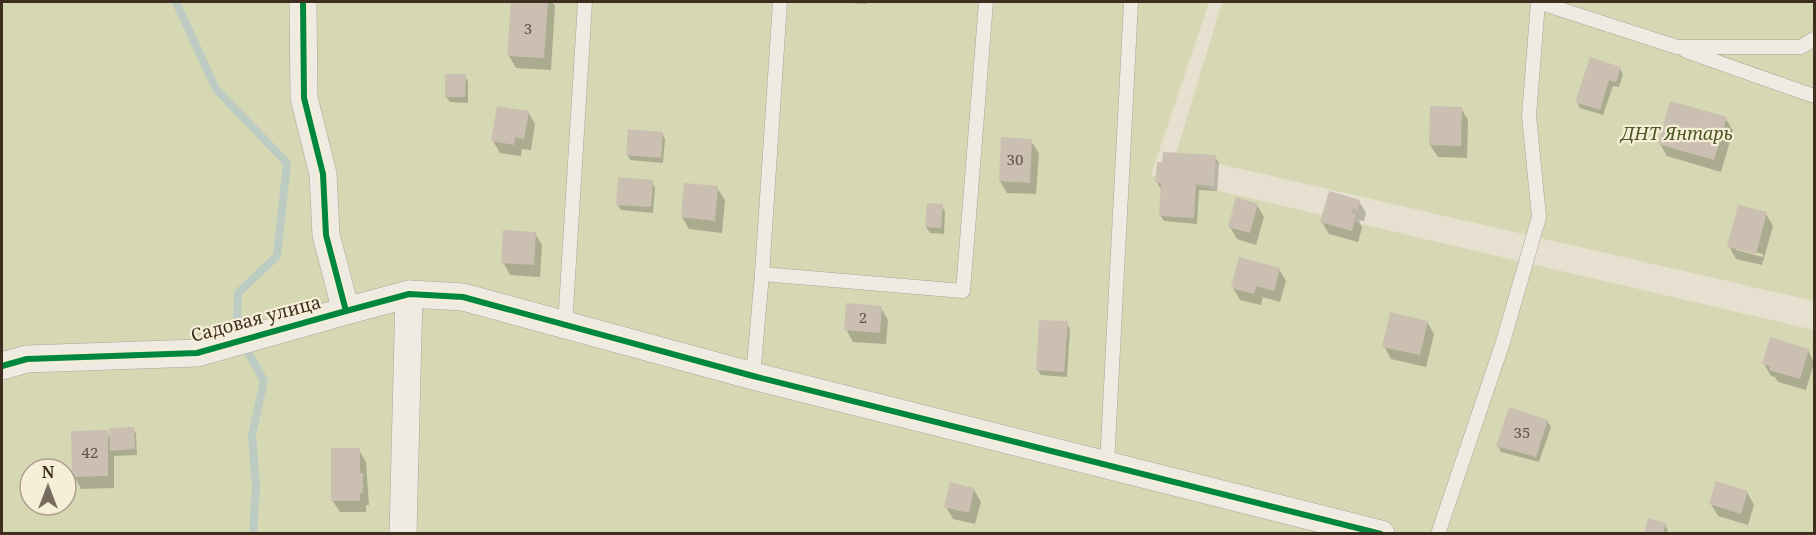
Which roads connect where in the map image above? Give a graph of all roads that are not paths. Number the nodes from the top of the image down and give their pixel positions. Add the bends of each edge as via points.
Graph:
1 (303, 2) edge
2 (585, 2) edge
3 (780, 2) edge
4 (986, 2) edge
5 (1131, 2) edge
6 (1538, 2) edge
7 (1815, 39) edge
8 (1677, 47) junction
9 (1815, 96) edge
10 (762, 274) junction
11 (409, 294) junction
12 (346, 310) junction
13 (566, 325) junction
14 (2, 366) edge
15 (753, 376) junction
16 (1107, 464) junction
17 (403, 534) edge
18 (1381, 534) edge
19 (1438, 534) edge

1 - 12 street via 304,98 323,174 326,235
2 - 13 lane
3 - 10 lane
4 - 10 lane via 963,291
5 - 16 lane
6 - 8 lane
6 - 19 lane via 1530,116 1539,218 1503,342
7 - 8 lane via 1801,47
8 - 9 lane
10 - 15 lane
11 - 12 street, Садовая улица
11 - 13 street, Садовая улица via 463,297
11 - 17 street
12 - 14 street, Садовая улица via 197,353 27,359
13 - 15 street, Садовая улица
15 - 16 street, Садовая улица
16 - 18 street, Садовая улица

